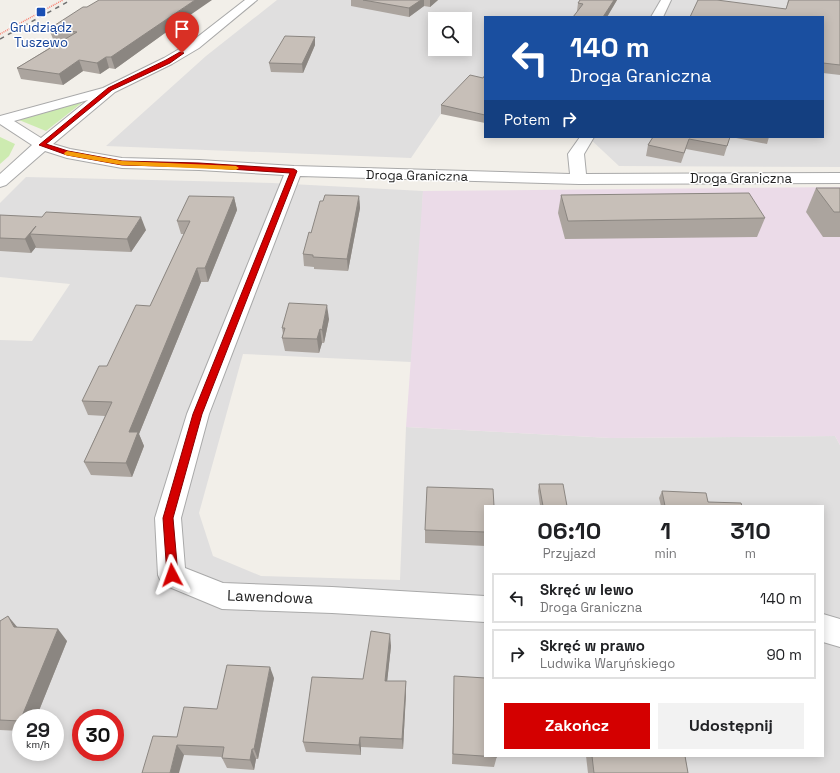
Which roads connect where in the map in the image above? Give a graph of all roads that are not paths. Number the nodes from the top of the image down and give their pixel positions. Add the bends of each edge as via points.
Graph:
1 (252, 0) edge
2 (666, 0) edge
3 (658, 16) edge
4 (110, 89) junction
5 (2, 120) edge
6 (585, 138) edge
7 (42, 145) junction
8 (294, 171) junction
9 (840, 178) edge
10 (579, 179) junction
11 (0, 182) edge
12 (484, 609) edge
13 (824, 628) edge
14 (840, 633) edge

1 - 4 street via 195,45 168,62
2 - 3 street
4 - 5 street, Droga Graniczna
4 - 7 street
5 - 7 street, Droga Graniczna
6 - 10 street via 576,154
7 - 8 street, Droga Graniczna via 67,153 122,163
7 - 11 street
8 - 10 street, Droga Graniczna
8 - 12 street, Lawendowa via 198,414 168,518 172,575 222,596
9 - 10 street, Droga Graniczna
13 - 14 street

